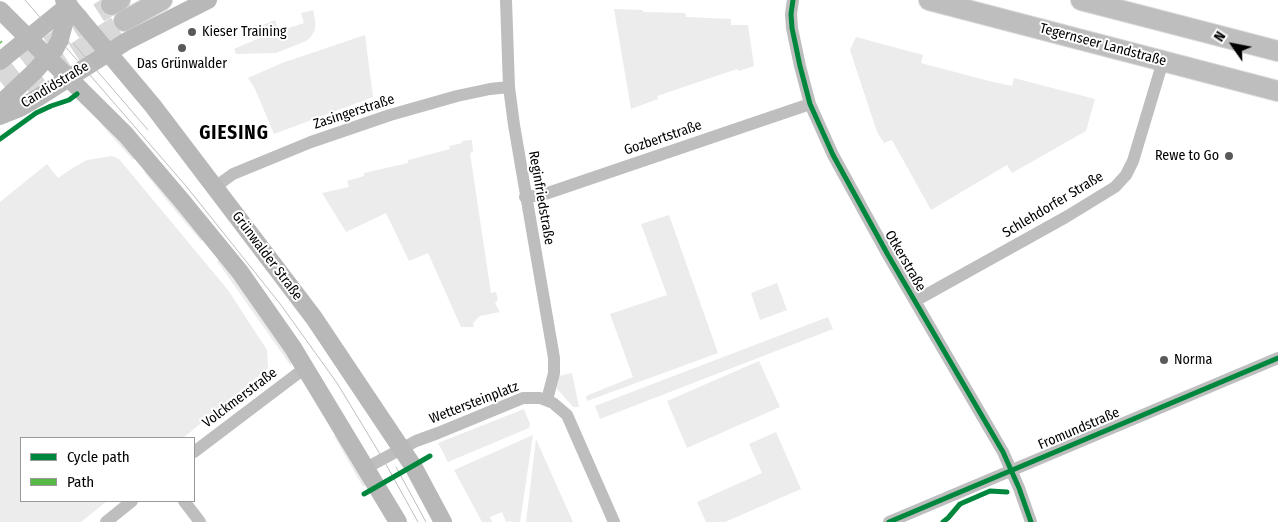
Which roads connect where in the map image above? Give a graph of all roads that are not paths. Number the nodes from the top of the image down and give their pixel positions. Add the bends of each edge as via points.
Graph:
1 (162, 0) edge
2 (208, 0) edge
3 (506, 0) edge
4 (792, 0) edge
5 (929, 0) edge
6 (1081, 0) edge
7 (70, 2) edge
8 (0, 10) edge
9 (124, 21) tunnel mouth
10 (29, 37) junction
11 (1278, 51) edge
12 (109, 52) junction
13 (49, 57) junction
14 (1163, 61) junction
15 (0, 62) edge
16 (70, 78) junction
17 (509, 87) junction
18 (1278, 91) edge
19 (0, 104) edge
20 (810, 104) junction
21 (0, 116) edge
22 (215, 187) junction
23 (525, 197) junction
24 (915, 301) junction
25 (1278, 358) edge
26 (305, 368) junction
27 (547, 400) junction
28 (401, 449) junction
29 (195, 451) edge
30 (366, 468) junction
31 (1011, 469) junction
32 (131, 502) edge
33 (185, 502) edge
34 (106, 522) edge
35 (200, 522) edge
36 (398, 522) edge
37 (443, 522) edge
38 (614, 522) edge
39 (888, 522) edge
40 (1031, 522) edge

1 - 9 highway
2 - 12 main road
3 - 17 street, Reginfriedstraße
4 - 20 street, Otkerstraße via 794,37
5 - 14 highway, Tegernseer Landstraße
6 - 11 highway
7 - 10 main road
7 - 12 main road, Grünwalder Straße
7 - 13 main road via 60,39
8 - 10 main road
10 - 13 main road
10 - 15 main road
12 - 16 main road, Candidstraße
12 - 22 main road, Grünwalder Straße
13 - 16 main road
13 - 19 main road
14 - 18 highway, Tegernseer Landstraße
14 - 24 street, Schlehdorfer Straße via 1133,161 1126,175 1114,187
16 - 21 main road, Candidstraße via 20,108
16 - 26 main road via 126,135 182,200 240,272
17 - 22 street, Zasingerstraße via 457,96 390,114 233,174
17 - 23 street, Reginfriedstraße
20 - 23 street, Gozbertstraße via 542,195
20 - 24 street, Otkerstraße via 833,155
22 - 28 main road, Grünwalder Straße via 314,318
23 - 27 street, Reginfriedstraße via 554,358
24 - 31 street, Otkerstraße
25 - 31 street, Fromundstraße
26 - 29 street, Volckmerstraße
26 - 30 main road
27 - 28 street, Wettersteinplatz via 523,398
27 - 38 street via 567,415
28 - 30 street, Wettersteinplatz
28 - 37 main road, Grünwalder Straße
30 - 36 main road
31 - 39 street, Fromundstraße
31 - 40 street, Otkerstraße
32 - 34 street
33 - 35 street

